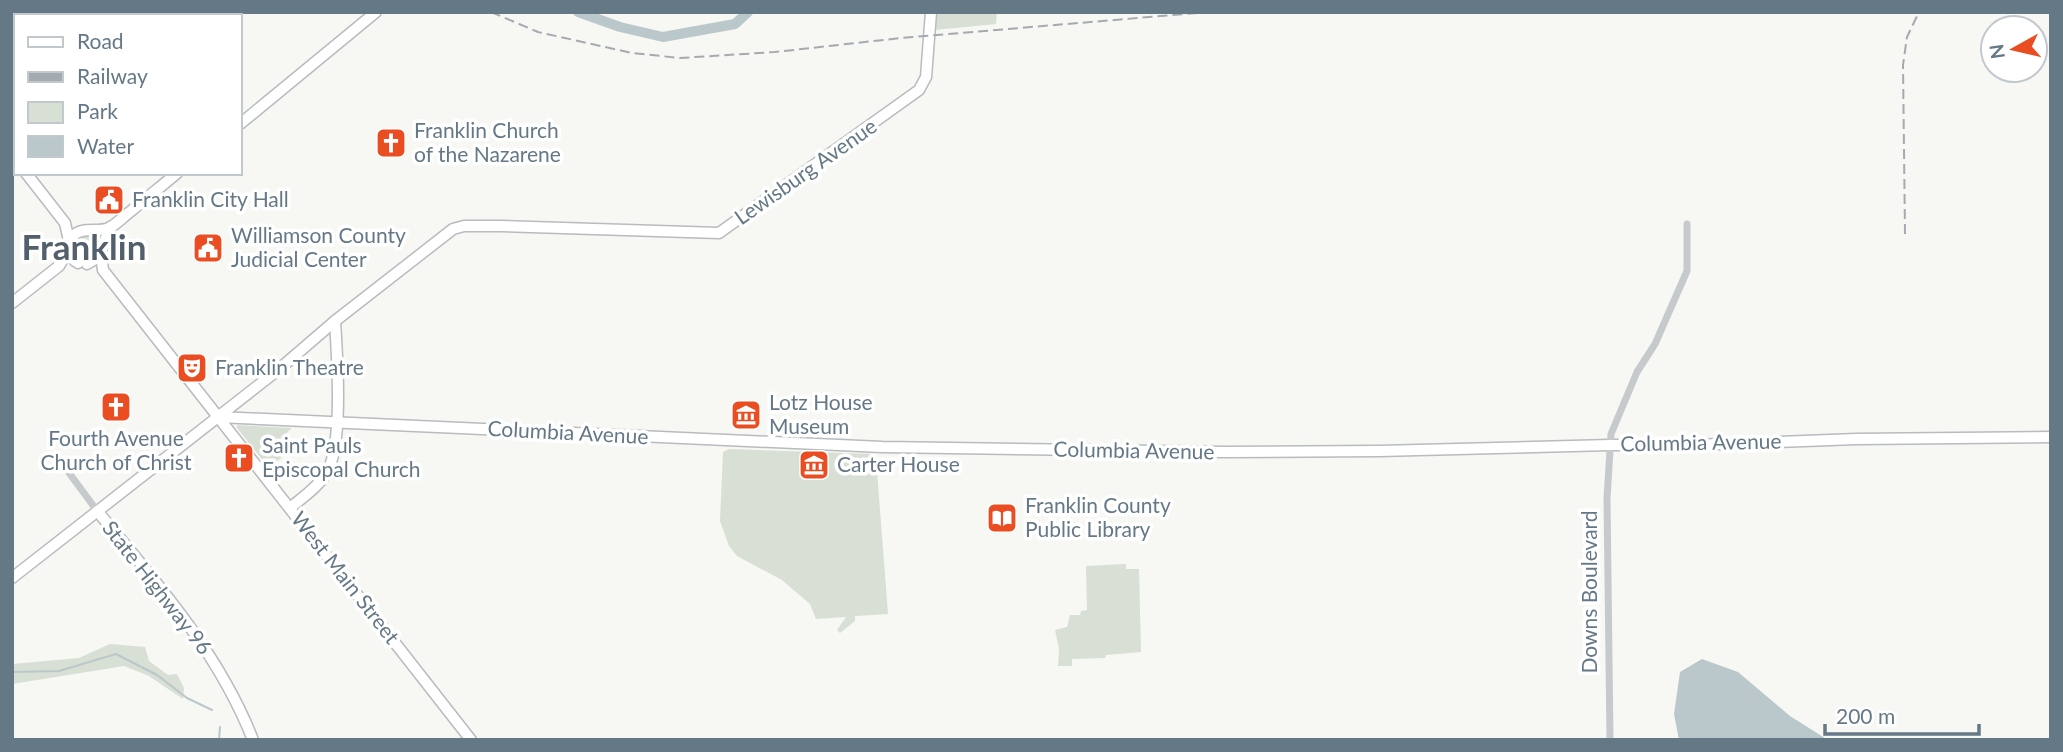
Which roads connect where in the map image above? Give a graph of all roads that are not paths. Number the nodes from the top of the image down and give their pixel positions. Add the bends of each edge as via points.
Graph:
1 (376, 12) edge
2 (931, 12) edge
3 (242, 122) edge
4 (28, 175) edge
5 (175, 175) edge
6 (65, 223) junction
7 (1687, 224) dead end
8 (110, 227) junction
9 (86, 231) junction
10 (68, 245) junction
11 (101, 252) junction
12 (82, 264) junction
13 (59, 266) junction
14 (103, 270) junction
15 (12, 303) edge
16 (335, 321) junction
17 (218, 417) junction
18 (337, 422) junction
19 (2051, 437) edge
20 (1610, 445) junction
21 (58, 458) dead end
22 (290, 508) junction
23 (98, 512) junction
24 (12, 578) edge
25 (253, 740) edge
26 (471, 740) edge
27 (1610, 740) edge

1 - 3 main road
2 - 16 main road, Lewisburg Avenue via 926,78 919,90 719,233 464,226 441,237
4 - 6 main road
5 - 8 main road
6 - 9 main road
6 - 10 main road
7 - 20 street, Downs Boulevard via 1687,271 1655,344 1637,372
8 - 9 main road
8 - 11 main road
9 - 10 main road via 74,234
9 - 11 main road via 99,237
10 - 12 main road via 71,257
10 - 13 main road
11 - 12 main road via 95,261
11 - 14 main road
12 - 13 main road
12 - 14 main road
13 - 15 main road
14 - 17 main road, West Main Street
16 - 17 main road, Lewisburg Avenue
16 - 18 main road
17 - 18 main road, Columbia Avenue
17 - 22 main road, West Main Street
17 - 23 main road, Lewisburg Avenue
18 - 20 main road, Columbia Avenue via 901,447 1379,451
18 - 22 main road via 328,471
19 - 20 main road, Columbia Avenue
20 - 27 street, Downs Boulevard
21 - 23 street
22 - 26 main road, West Main Street
23 - 24 main road, Lewisburg Avenue
23 - 25 main road, State Highway 96 via 177,607 236,699

